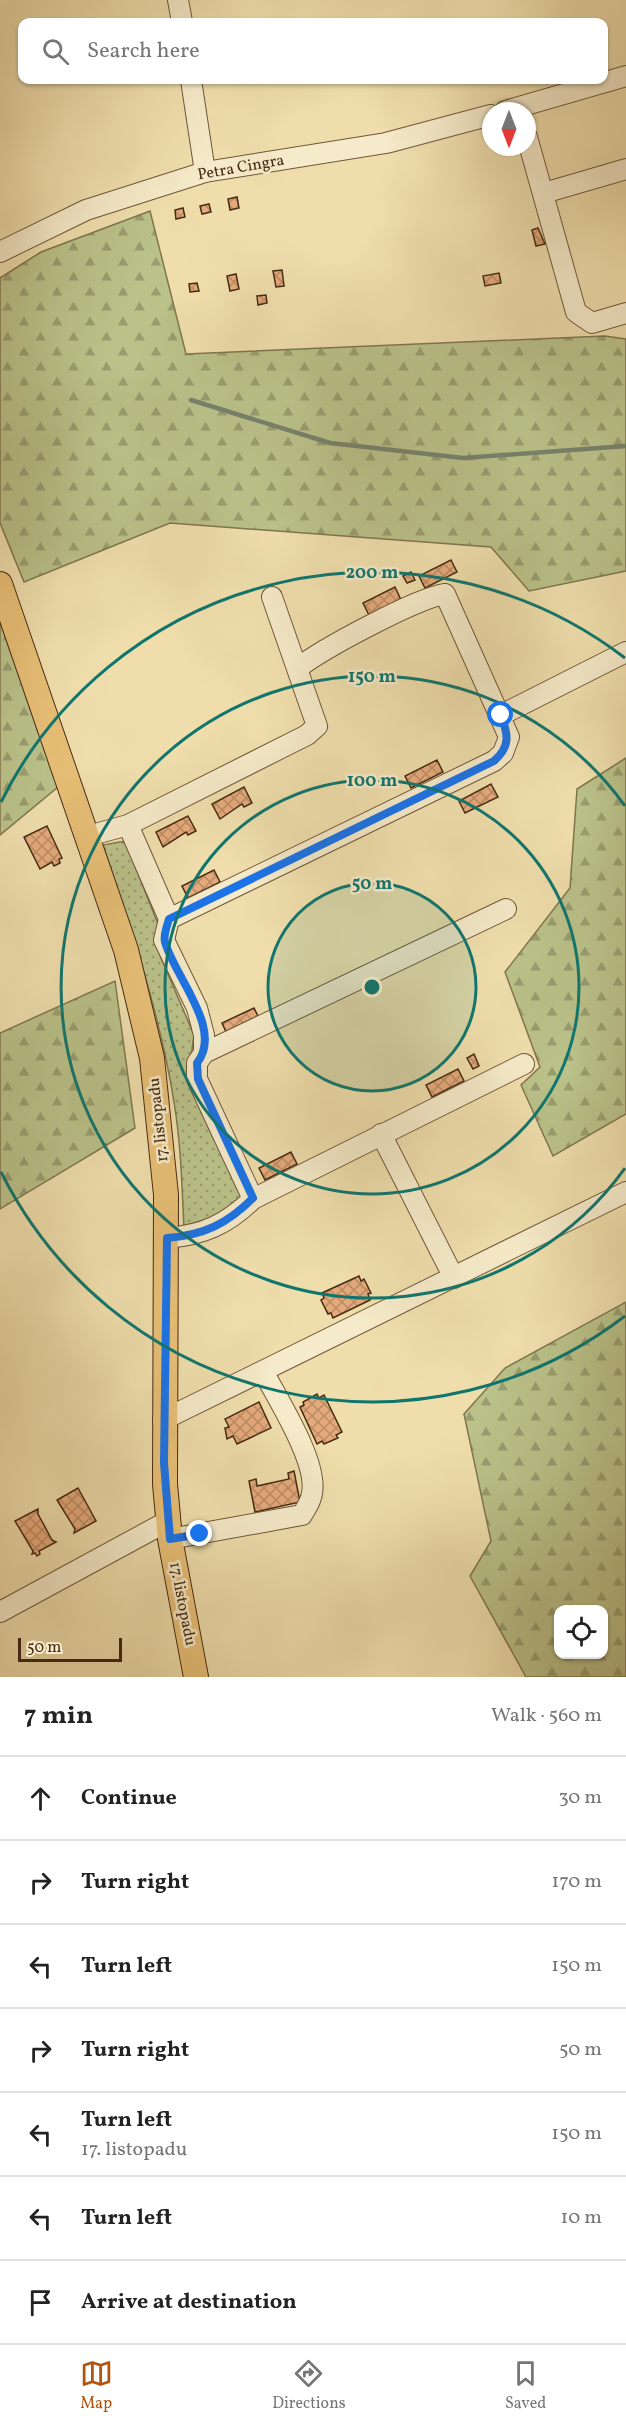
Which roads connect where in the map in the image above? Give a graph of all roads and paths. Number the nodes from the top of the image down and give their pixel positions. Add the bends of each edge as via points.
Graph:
1 (178, 0) edge
2 (181, 18) edge
3 (626, 76) edge
4 (608, 81) edge
5 (192, 84) edge
6 (600, 84) edge
7 (536, 103) edge
8 (482, 117) edge
9 (533, 156) edge
10 (626, 169) edge
11 (205, 172) junction
12 (544, 193) junction
13 (0, 252) edge
14 (626, 313) edge
15 (0, 584) edge
16 (272, 597) dead end
17 (626, 652) edge
18 (298, 668) junction
19 (501, 715) junction
20 (128, 825) junction
21 (88, 836) junction
22 (506, 909) dead end
23 (169, 919) junction
24 (204, 1053) junction
25 (524, 1064) dead end
26 (381, 1134) junction
27 (626, 1192) edge
28 (253, 1198) junction
29 (167, 1238) junction
30 (454, 1278) junction
31 (263, 1371) junction
32 (164, 1420) junction
33 (169, 1530) junction
34 (0, 1611) edge
35 (196, 1677) edge

1 - 2 street
3 - 4 street
5 - 11 street
6 - 7 street
8 - 11 street, Petra Cingra via 386,143
9 - 12 street
10 - 12 street
11 - 13 street, Petra Cingra via 86,210
12 - 14 street via 576,312 592,324
15 - 21 main road, 17. listopadu
16 - 18 street
17 - 19 street
18 - 19 street via 402,611 445,594
18 - 20 street via 317,726 307,735
19 - 23 street via 509,737 503,753 494,761
20 - 21 street
20 - 23 street
21 - 29 main road, 17. listopadu via 126,950 149,1048 162,1137
22 - 24 street
23 - 24 street via 164,940 197,1008
24 - 28 street via 197,1063 198,1079
25 - 26 street
26 - 28 street
26 - 30 street
27 - 30 street
28 - 29 street via 236,1215 194,1236
29 - 32 main road, 17. listopadu
30 - 31 street
31 - 32 street
31 - 33 street via 307,1459 312,1485 309,1505 302,1515
32 - 33 main road, 17. listopadu
33 - 34 street
33 - 35 main road, 17. listopadu

